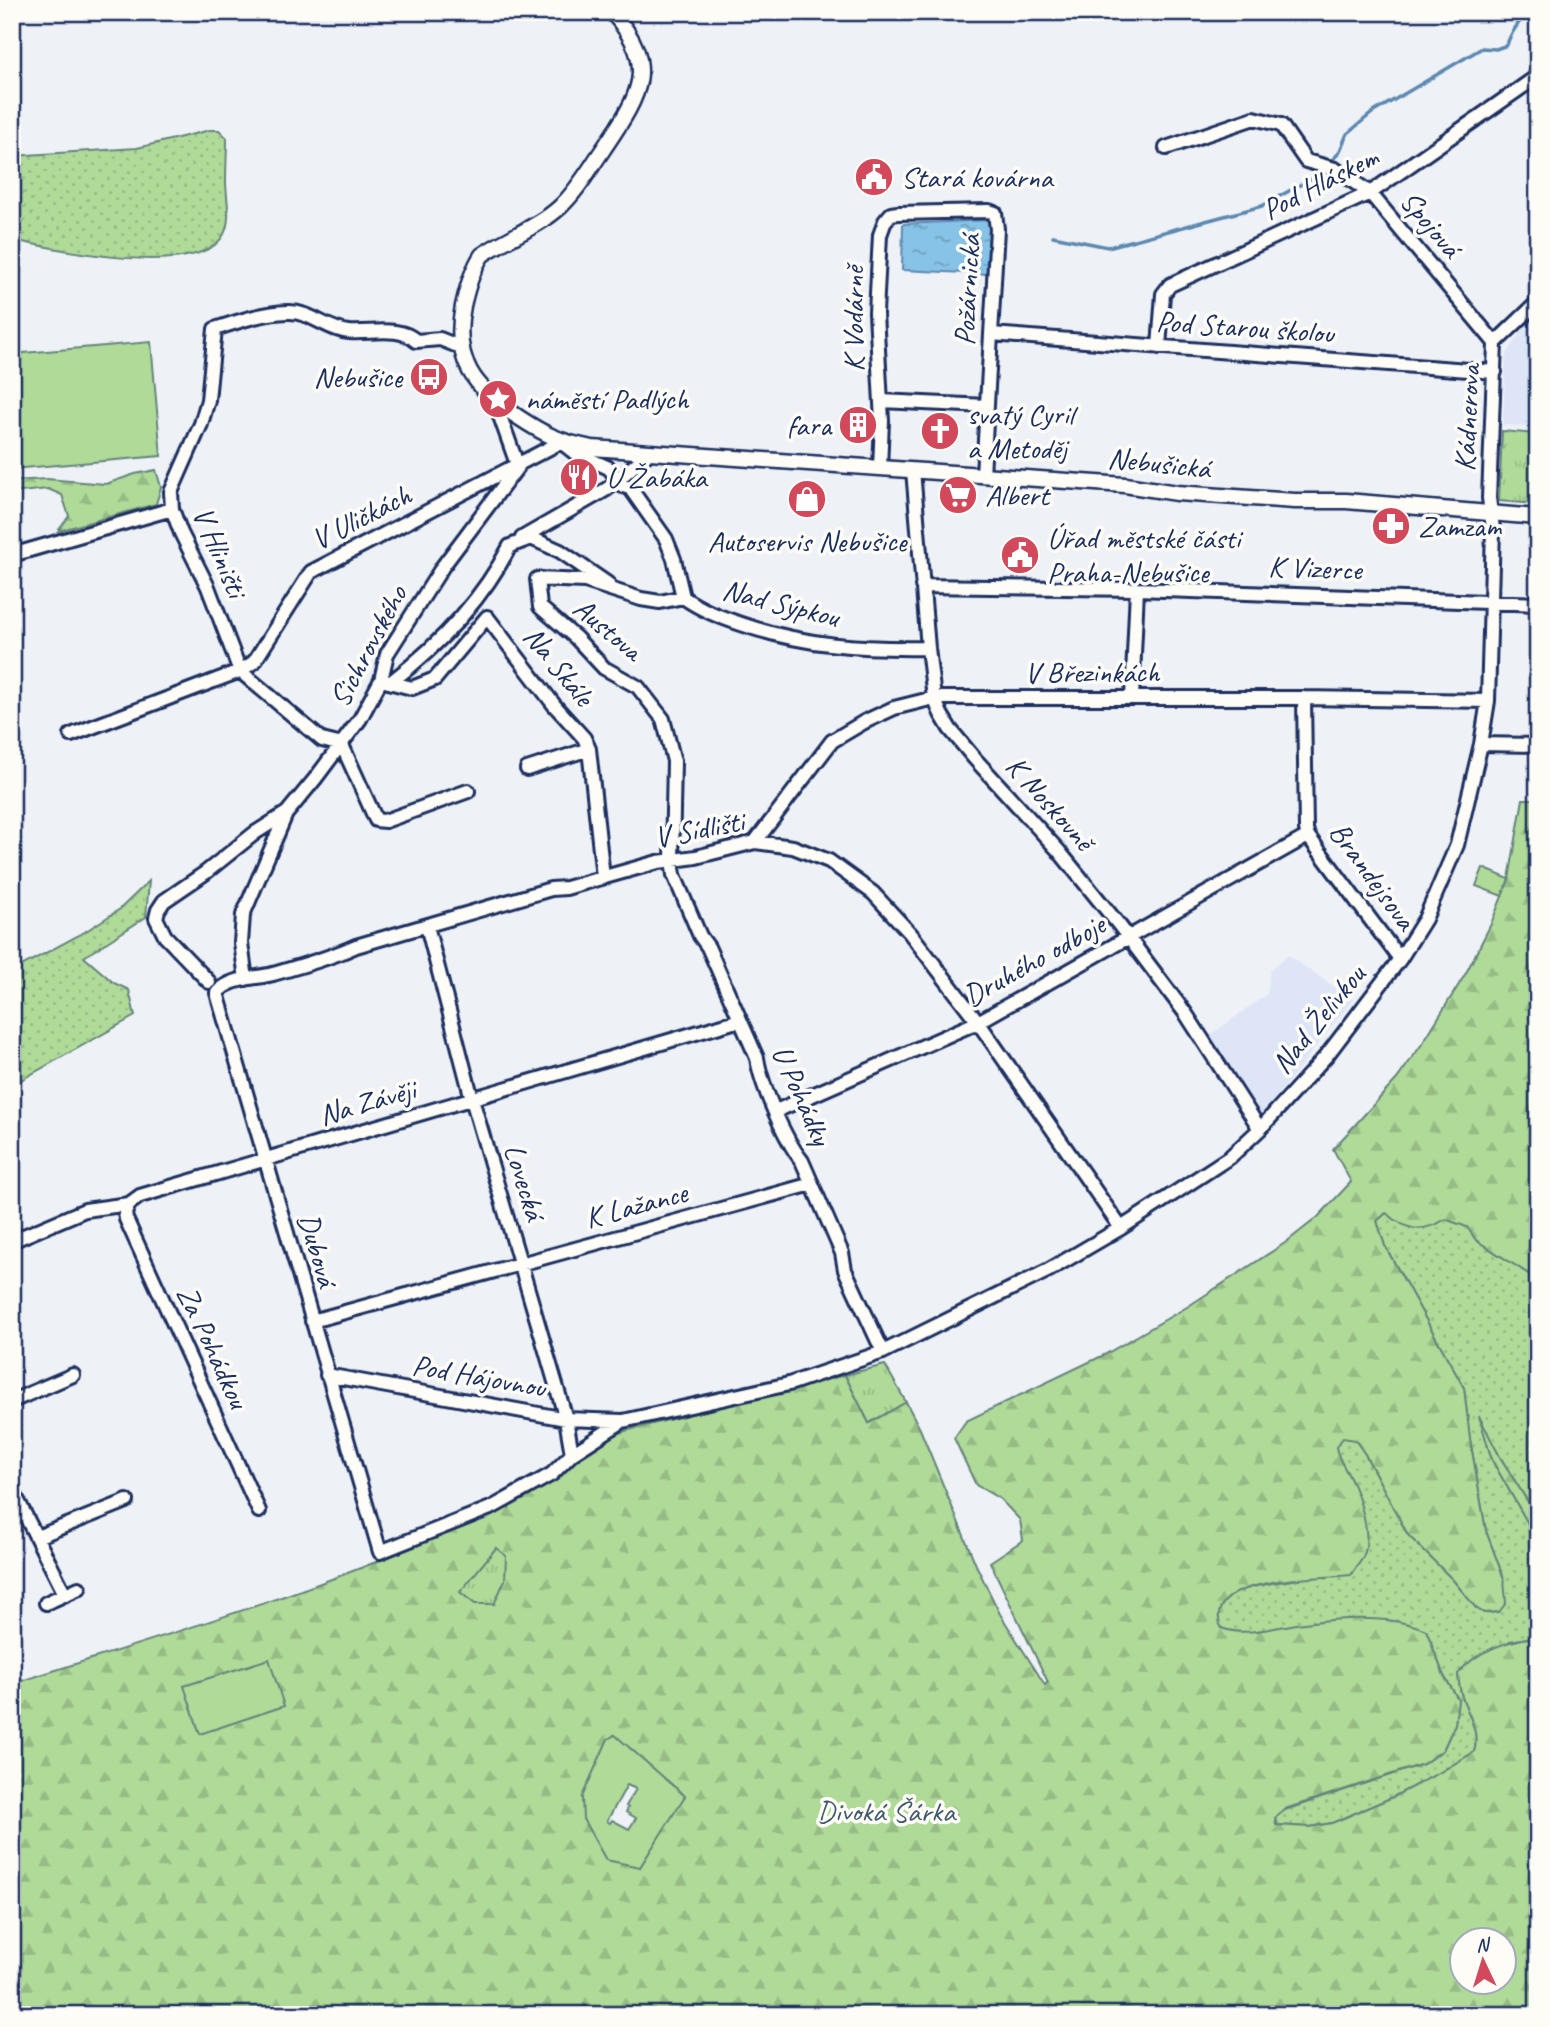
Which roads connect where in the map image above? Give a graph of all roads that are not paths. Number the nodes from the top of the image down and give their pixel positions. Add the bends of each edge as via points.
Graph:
1 (612, 12) edge
2 (1538, 76) edge
3 (1166, 148) dead end
4 (1370, 193) junction
5 (891, 214) joint
6 (1538, 302) edge
7 (991, 334) junction
8 (1495, 343) junction
9 (460, 347) junction
10 (1159, 347) junction
11 (1495, 372) junction
12 (881, 401) junction
13 (495, 402) junction
14 (987, 406) junction
15 (561, 442) junction
16 (649, 453) junction
17 (518, 467) junction
18 (880, 468) junction
19 (913, 470) junction
20 (983, 475) junction
21 (616, 478) junction
22 (172, 509) junction
23 (1491, 513) junction
24 (1538, 517) edge
25 (510, 546) junction
26 (12, 555) edge
27 (922, 586) junction
28 (614, 589) junction
29 (1137, 589) junction
30 (683, 597) junction
31 (1491, 600) junction
32 (1538, 604) edge
33 (928, 648) junction
34 (240, 671) junction
35 (386, 681) junction
36 (934, 698) junction
37 (1132, 698) junction
38 (1304, 698) junction
39 (1488, 701) junction
40 (71, 735) dead end
41 (1481, 744) junction
42 (342, 745) junction
43 (1538, 745) edge
44 (589, 749) junction
45 (527, 769) dead end
46 (467, 791) dead end
47 (286, 814) junction
48 (1308, 836) junction
49 (755, 842) junction
50 (672, 860) junction
51 (603, 877) junction
52 (427, 926) junction
53 (1129, 938) junction
54 (1400, 959) junction
55 (246, 979) junction
56 (209, 982) dead end
57 (740, 1020) junction
58 (978, 1022) junction
59 (472, 1099) junction
60 (776, 1111) junction
61 (1260, 1129) junction
62 (264, 1159) junction
63 (812, 1184) junction
64 (129, 1204) junction
65 (1121, 1228) junction
66 (12, 1241) edge
67 (522, 1264) junction
68 (312, 1321) junction
69 (883, 1352) junction
70 (73, 1375) dead end
71 (327, 1375) junction
72 (12, 1401) edge
73 (566, 1419) junction
74 (623, 1421) junction
75 (572, 1454) junction
76 (12, 1489) edge
77 (127, 1501) dead end
78 (259, 1511) dead end
79 (37, 1537) junction
80 (380, 1552) joint
81 (79, 1588) dead end
82 (65, 1594) junction
83 (46, 1603) dead end

1 - 9 street via 635,43 640,58 634,99 576,190 558,208 482,255 465,299
2 - 4 street, Pod Hláskem
3 - 4 street, Spojová via 1254,118 1282,124 1306,161 1335,169
4 - 8 street, Spojová
4 - 10 street, Pod Hláskem via 1170,285 1163,294
5 - 7 street, Požárnická via 995,214
5 - 12 street, K Vodárně via 879,243 876,313
6 - 8 street, Kádnerova
7 - 10 street, Pod Starou školou
7 - 14 street, Požárnická
8 - 11 street, Kádnerova
9 - 13 street via 470,374
9 - 22 street, V Hliništi via 439,339 416,341 399,333 349,332 292,312 261,314 215,329 208,400 171,492
10 - 11 street, Pod Starou školou
11 - 23 street, Kádnerova
12 - 14 street
12 - 18 street, K Vodárně
13 - 15 street
13 - 17 street
14 - 20 street, Požárnická
15 - 16 street
15 - 17 street
15 - 21 street via 609,468
16 - 18 street, Nebušická
16 - 21 street
17 - 34 street, V Uličkách via 311,572 254,662
17 - 35 street, Sichrovského via 443,566 387,654
18 - 19 street, Nebušická
19 - 20 street, Nebušická
19 - 27 street, K Noskovně
20 - 23 street, Nebušická
21 - 25 street via 607,489
21 - 30 street, Nad Sýpkou via 630,488 666,539
22 - 26 street
22 - 34 street, V Hliništi
23 - 24 street, Nebušická
23 - 31 street, Nad Želivkou
25 - 28 street via 531,538 560,551
25 - 35 street via 494,578 421,660
27 - 29 street, K Vizerce
27 - 33 street, K Noskovně
28 - 30 street, Austova via 660,602
28 - 50 street, Austova via 577,580 537,579 540,607 604,668 638,687 663,719 674,761
29 - 31 street, K Vizerce
29 - 37 street
30 - 33 street, Nad Sýpkou via 707,612 805,642
31 - 32 street, K Vizerce
31 - 39 street, Nad Želivkou
33 - 36 street, K Noskovně
34 - 40 street, V Uličkách
34 - 42 street, V Hliništi via 322,740
35 - 42 street, Sichrovského
35 - 44 street, Na Skále via 412,688 435,679 486,617
36 - 37 street, V Březinkách
36 - 49 street, V Březinkách via 894,708 832,741
36 - 53 street, K Noskovně via 950,729
37 - 38 street, V Březinkách
38 - 39 street, V Březinkách
38 - 48 street, Brandejsova
39 - 41 street, Nad Želivkou
41 - 43 street
41 - 54 street, Nad Želivkou via 1457,845 1425,919
42 - 46 street via 380,822
42 - 47 street, Sichrovského
44 - 45 street, Na Skále
44 - 51 street, Na Skále
47 - 55 street, Sichrovského via 243,915
47 - 56 street, Sichrovského via 164,901 158,910 156,918 165,936
48 - 53 street, Druhého odboje
48 - 54 street, Brandejsova
49 - 50 street, V Sídlišti
49 - 58 street, V Sídlišti via 793,847 829,861 873,893
50 - 51 street, V Sídlišti
50 - 57 street, U Pohádky via 676,881
51 - 52 street, V Sídlišti
52 - 55 street, V Sídlišti
52 - 59 street, Lovecká
53 - 58 street, Druhého odboje
53 - 61 street, K Noskovně via 1186,1014
54 - 61 street, Nad Želivkou via 1327,1055
55 - 62 street, Dubová via 223,987 217,997
57 - 59 street, Na Závěji
57 - 60 street, U Pohádky
58 - 60 street, Druhého odboje
58 - 65 street, V Sídlišti
59 - 62 street, Na Závěji
59 - 67 street, Lovecká
60 - 63 street, U Pohádky
61 - 65 street, Nad Želivkou via 1230,1157
62 - 64 street, Na Závěji via 140,1196
62 - 68 street, Dubová
63 - 67 street, K Lažance
63 - 69 street, U Pohádky
64 - 66 street, Na Závěji via 85,1210
64 - 78 street, Za Pohádkou via 126,1219
65 - 69 street, Nad Želivkou via 1049,1270
67 - 68 street, K Lažance
67 - 73 street, Lovecká
68 - 71 street, Dubová
69 - 74 street, Pod Hájovnou via 789,1384
70 - 72 street
71 - 73 street, Pod Hájovnou
71 - 80 street, Dubová
73 - 74 street, Pod Hájovnou
73 - 75 street, Lovecká
74 - 75 street, Pod Hájovnou
75 - 80 street, Pod Hájovnou via 552,1474 493,1507
76 - 79 street
77 - 79 street
79 - 82 street
81 - 82 street
82 - 83 street

